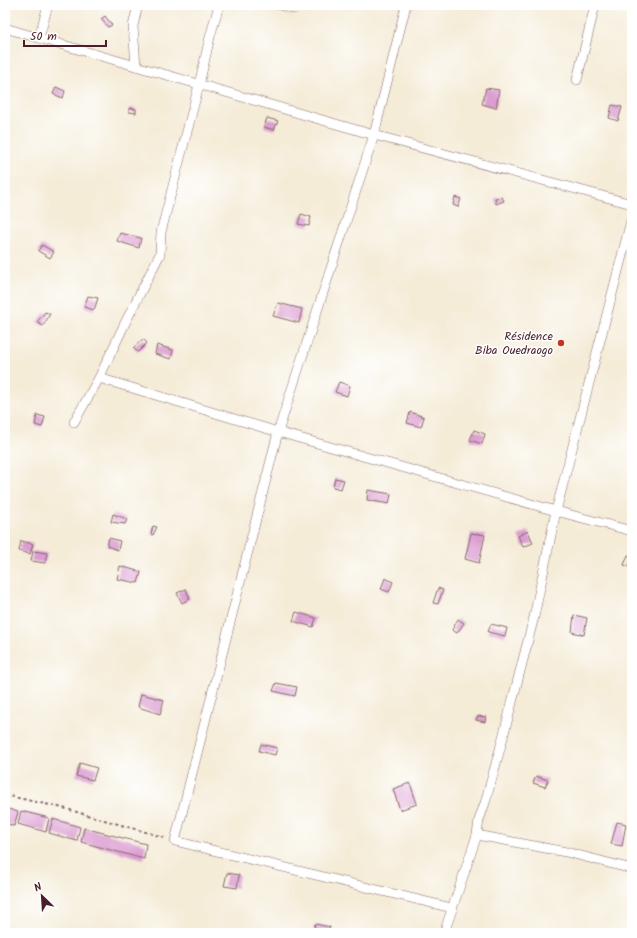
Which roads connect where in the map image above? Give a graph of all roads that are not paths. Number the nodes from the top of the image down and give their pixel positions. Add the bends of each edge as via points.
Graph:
1 (48, 5) edge
2 (138, 5) edge
3 (219, 5) edge
4 (279, 5) edge
5 (296, 5) edge
6 (406, 5) edge
7 (595, 5) edge
8 (5, 28) edge
9 (39, 38) junction
10 (136, 66) junction
11 (577, 80) dead end
12 (200, 85) junction
13 (374, 135) junction
14 (632, 204) edge
15 (632, 218) edge
16 (99, 378) junction
17 (74, 422) dead end
18 (278, 432) junction
19 (556, 511) junction
20 (632, 531) edge
21 (477, 835) junction
22 (632, 868) edge
23 (452, 908) junction
24 (444, 933) edge

1 - 9 street
2 - 10 street via 133,26
3 - 12 street
4 - 5 street via 294,9
6 - 13 street
7 - 11 street
8 - 9 street
9 - 10 street
10 - 12 street
12 - 13 street
12 - 16 street via 162,232 160,254
13 - 14 street
13 - 18 street
15 - 19 street
16 - 17 street
16 - 18 street
18 - 19 street
18 - 23 street via 175,841
19 - 20 street
19 - 21 street via 534,617
21 - 22 street
21 - 23 street
23 - 24 street

